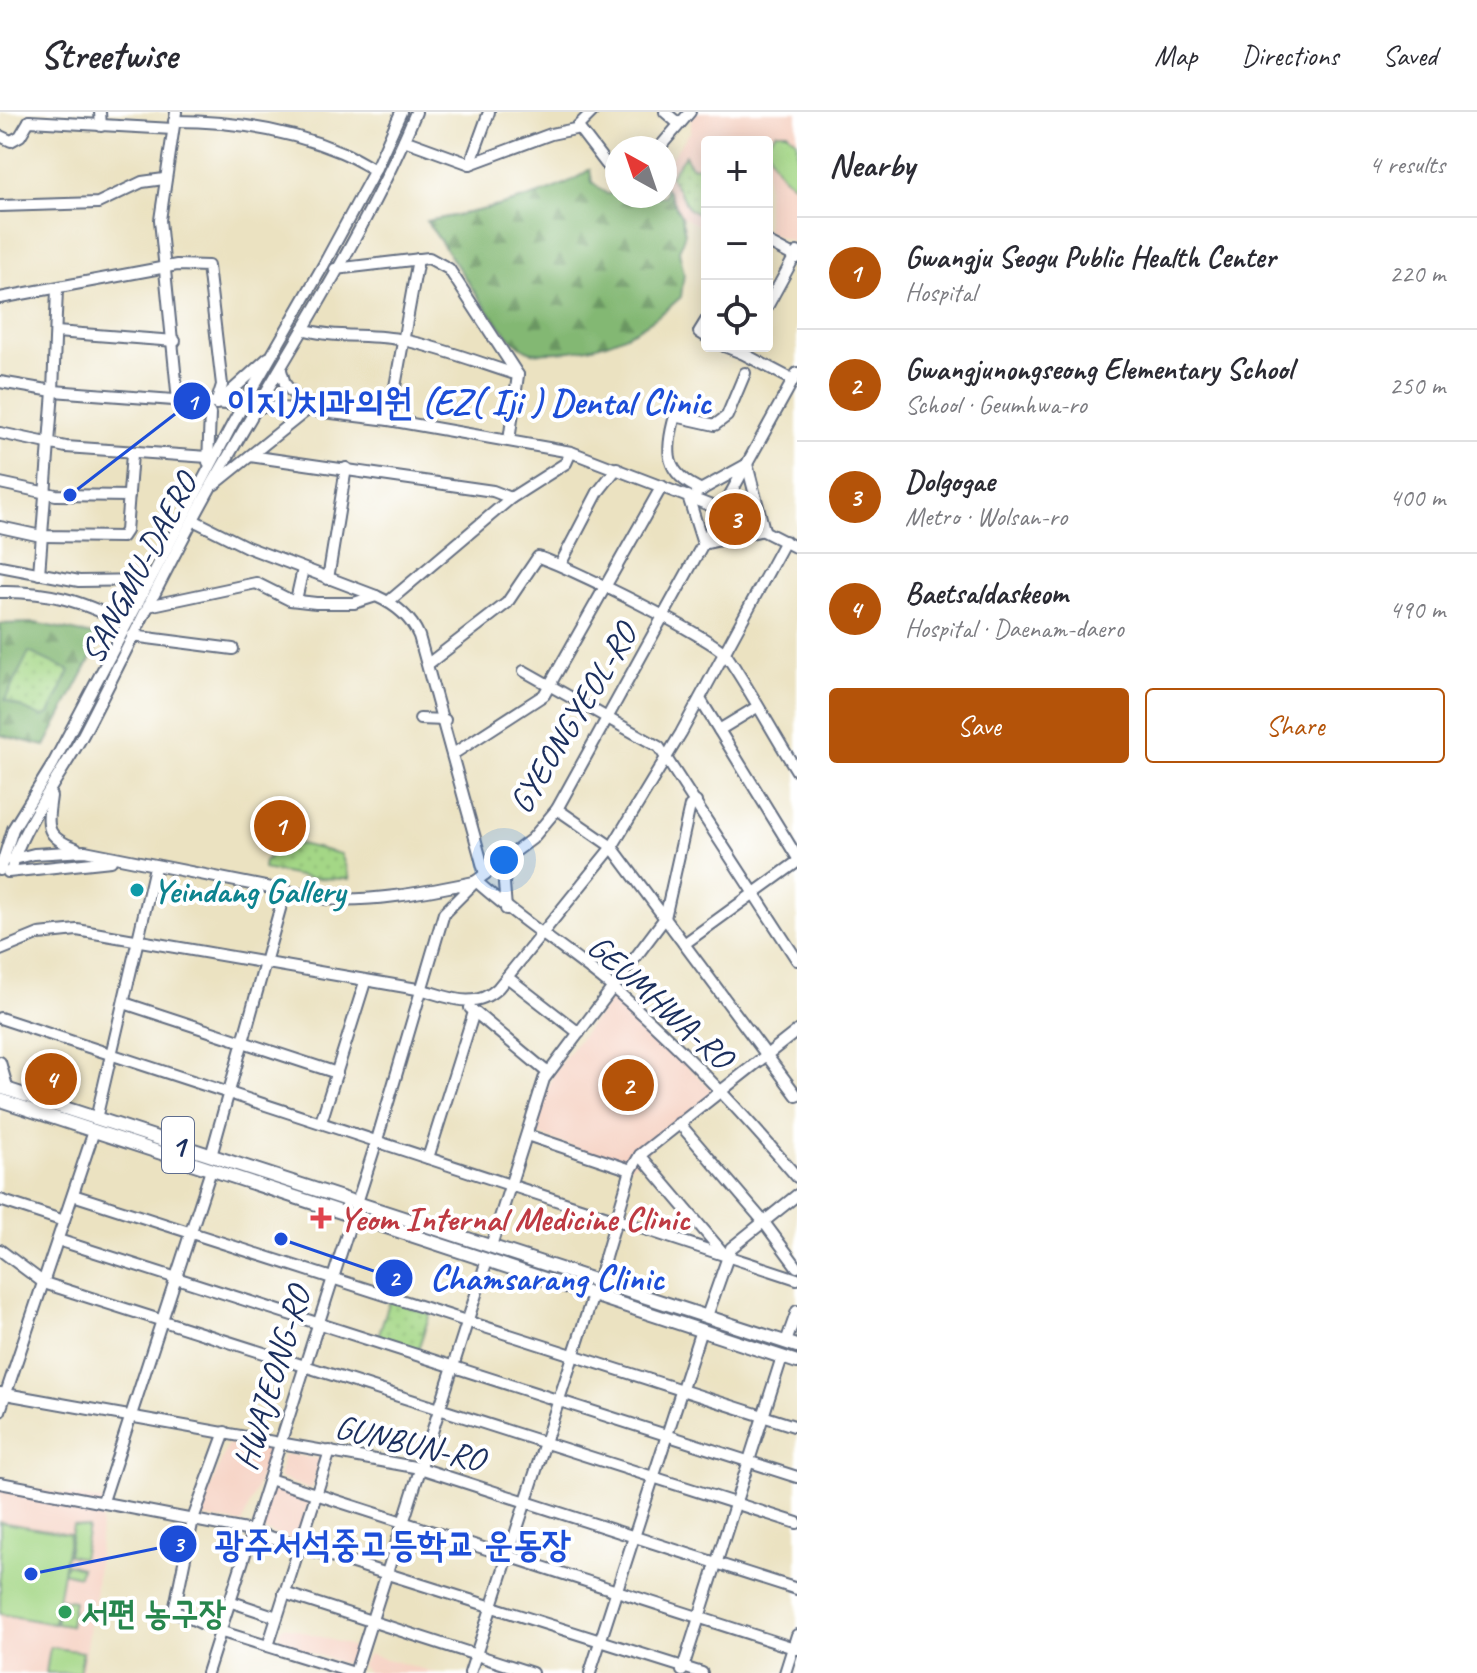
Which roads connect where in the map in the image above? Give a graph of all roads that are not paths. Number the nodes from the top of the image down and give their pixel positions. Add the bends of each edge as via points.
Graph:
1 (100, 112) edge
2 (401, 112) edge
3 (416, 112) edge
4 (489, 112) edge
5 (665, 112) edge
6 (690, 112) edge
7 (27, 116) edge
8 (585, 120) edge
9 (174, 121) edge
10 (679, 124) junction
11 (101, 126) junction
12 (0, 136) edge
13 (669, 136) edge
14 (404, 140) junction
15 (605, 156) edge
16 (470, 164) junction
17 (375, 170) junction
18 (164, 179) junction
19 (0, 206) edge
20 (773, 245) edge
21 (796, 255) edge
22 (418, 259) junction
23 (167, 267) junction
24 (335, 269) junction
25 (57, 289) junction
26 (773, 296) edge
27 (0, 298) edge
28 (303, 329) junction
29 (56, 332) junction
30 (403, 340) junction
31 (175, 341) junction
32 (279, 348) junction
33 (750, 352) edge
34 (281, 370) junction
35 (745, 373) dead end
36 (518, 375) junction
37 (795, 376) edge
38 (0, 382) edge
39 (53, 391) junction
40 (178, 401) junction
41 (202, 403) junction
42 (216, 404) junction
43 (243, 406) junction
44 (258, 407) junction
45 (307, 410) junction
46 (389, 420) junction
47 (0, 433) edge
48 (509, 441) junction
49 (48, 445) junction
50 (571, 452) junction
51 (132, 454) junction
52 (250, 456) junction
53 (208, 457) junction
54 (747, 464) junction
55 (346, 468) junction
56 (617, 468) junction
57 (208, 471) junction
58 (0, 483) edge
59 (662, 486) junction
60 (210, 487) junction
61 (702, 490) junction
62 (44, 494) junction
63 (129, 496) junction
64 (688, 496) junction
65 (511, 498) junction
66 (722, 510) junction
67 (193, 520) junction
68 (0, 527) edge
69 (764, 530) junction
70 (41, 536) junction
71 (785, 541) junction
72 (703, 544) junction
73 (797, 548) edge
74 (561, 563) junction
75 (0, 566) edge
76 (303, 569) junction
77 (39, 574) junction
78 (328, 579) junction
79 (149, 580) junction
80 (607, 586) junction
81 (0, 592) edge
82 (376, 596) junction
83 (296, 600) junction
84 (388, 602) junction
85 (148, 606) junction
86 (663, 618) junction
87 (126, 623) junction
88 (132, 636) junction
89 (233, 649) dead end
90 (726, 653) junction
91 (428, 664) junction
92 (524, 671) dead end
93 (550, 687) junction
94 (700, 699) junction
95 (757, 707) junction
96 (420, 719) dead end
97 (608, 719) junction
98 (445, 720) junction
99 (719, 730) junction
100 (453, 754) junction
101 (667, 756) junction
102 (797, 771) edge
103 (51, 792) junction
104 (696, 802) junction
105 (557, 809) junction
106 (612, 847) junction
107 (85, 851) junction
108 (508, 858) junction
109 (797, 859) edge
110 (121, 860) junction
111 (3, 864) edge
112 (155, 867) junction
113 (480, 878) junction
114 (285, 891) junction
115 (754, 894) junction
116 (506, 909) junction
117 (665, 918) junction
118 (541, 935) junction
119 (140, 941) junction
120 (684, 944) junction
121 (0, 950) edge
122 (797, 960) edge
123 (265, 963) junction
124 (507, 977) junction
125 (365, 982) junction
126 (613, 988) junction
127 (423, 990) junction
128 (462, 1001) junction
129 (124, 1003) junction
130 (474, 1012) junction
131 (0, 1018) edge
132 (797, 1031) edge
133 (579, 1033) junction
134 (243, 1042) junction
135 (766, 1054) junction
136 (112, 1055) junction
137 (0, 1062) edge
138 (337, 1073) junction
139 (548, 1073) junction
140 (721, 1091) junction
141 (228, 1093) junction
142 (797, 1096) edge
143 (2, 1098) edge
144 (321, 1122) junction
145 (679, 1123) junction
146 (95, 1125) junction
147 (527, 1135) junction
148 (377, 1140) junction
149 (640, 1155) junction
150 (428, 1158) junction
151 (211, 1163) junction
152 (631, 1170) junction
153 (797, 1177) edge
154 (510, 1186) junction
155 (73, 1195) junction
156 (797, 1195) edge
157 (0, 1200) edge
158 (354, 1210) junction
159 (64, 1221) junction
160 (763, 1221) junction
161 (618, 1222) junction
162 (191, 1233) junction
163 (58, 1240) junction
164 (491, 1246) junction
165 (0, 1251) edge
166 (725, 1256) junction
167 (487, 1260) junction
168 (797, 1267) edge
169 (176, 1278) junction
170 (332, 1278) junction
171 (797, 1279) edge
172 (598, 1281) junction
173 (44, 1283) junction
174 (593, 1295) junction
175 (797, 1311) edge
176 (707, 1316) junction
177 (162, 1321) junction
178 (467, 1321) junction
179 (316, 1324) junction
180 (701, 1330) junction
181 (792, 1344) edge
182 (574, 1356) junction
183 (782, 1357) junction
184 (797, 1362) edge
185 (453, 1367) junction
186 (301, 1368) junction
187 (682, 1390) junction
188 (3, 1393) edge
189 (560, 1401) junction
190 (440, 1408) junction
191 (0, 1411) edge
192 (130, 1416) junction
193 (763, 1416) junction
194 (797, 1427) edge
195 (225, 1432) junction
196 (667, 1435) junction
197 (280, 1443) junction
198 (546, 1443) junction
199 (330, 1451) junction
200 (749, 1461) junction
201 (420, 1468) junction
202 (797, 1477) edge
203 (654, 1478) junction
204 (269, 1479) junction
205 (0, 1483) edge
206 (316, 1494) junction
207 (103, 1501) junction
208 (528, 1502) junction
209 (735, 1504) junction
210 (193, 1519) junction
211 (403, 1522) junction
212 (797, 1523) edge
213 (251, 1531) junction
214 (635, 1536) junction
215 (299, 1545) junction
216 (509, 1556) junction
217 (716, 1563) junction
218 (387, 1573) junction
219 (797, 1589) edge
220 (617, 1591) junction
221 (284, 1593) junction
222 (229, 1601) junction
223 (493, 1607) junction
224 (277, 1617) junction
225 (699, 1618) junction
226 (371, 1621) junction
227 (219, 1631) junction
228 (797, 1635) edge
229 (601, 1641) junction
230 (268, 1646) junction
231 (795, 1648) edge
232 (477, 1655) junction
233 (682, 1670) edge
234 (207, 1673) edge
235 (354, 1673) edge
236 (470, 1673) edge
237 (532, 1673) edge
238 (590, 1673) edge
239 (702, 1673) edge
240 (785, 1673) edge

1 - 11 street
2 - 17 street, SANGMU-DAERO
3 - 14 street, SANGMU-DAERO
4 - 16 street
5 - 10 street
6 - 10 street
7 - 11 street
7 - 12 street via 20,136 11,141
8 - 15 street
8 - 16 street
9 - 11 street
9 - 17 street via 237,123 343,152
9 - 18 street
10 - 13 street
14 - 16 street
14 - 24 street, SANGMU-DAERO
17 - 32 street, SANGMU-DAERO
18 - 19 street via 142,182 98,203
18 - 23 street via 160,220
20 - 21 street
21 - 26 street
22 - 24 street
22 - 30 street
22 - 36 street via 429,258 449,269
23 - 25 street
23 - 31 street
23 - 42 street via 208,266 221,374
24 - 28 street, SANGMU-DAERO
25 - 27 street
25 - 29 street
28 - 30 street
28 - 34 street, SANGMU-DAERO
29 - 31 street
29 - 39 street
30 - 36 street
30 - 46 street
31 - 40 street
32 - 42 street
32 - 43 street, SANGMU-DAERO
33 - 37 street
34 - 44 street, SANGMU-DAERO
34 - 45 street via 285,384
35 - 61 street via 727,416 715,425 675,416 667,441 669,457 684,480
36 - 48 street
37 - 54 street, GYEONGYEOL-RO
38 - 39 street
39 - 40 street
39 - 49 street
40 - 41 street
41 - 42 street
41 - 53 street via 210,414
42 - 43 street
43 - 44 street
43 - 57 street, SANGMU-DAERO
44 - 45 street
44 - 60 street, SANGMU-DAERO
45 - 46 street
45 - 52 street
46 - 48 street
47 - 49 street
48 - 50 street
49 - 51 street
49 - 62 street
50 - 56 street
50 - 65 street via 566,463
51 - 53 street
51 - 63 street
52 - 55 street
52 - 60 street
53 - 57 street
54 - 61 street
54 - 66 street, GYEONGYEOL-RO
54 - 69 street
55 - 65 street
55 - 78 street
56 - 59 street
56 - 74 street via 598,492
57 - 79 street, SANGMU-DAERO
58 - 62 street
59 - 64 street
59 - 80 street
60 - 67 street, SANGMU-DAERO
61 - 64 street
62 - 63 street
62 - 70 street
63 - 70 street via 126,531 118,538
64 - 66 street
64 - 72 street
65 - 84 street
66 - 69 street
66 - 72 street, GYEONGYEOL-RO
67 - 76 street
67 - 85 street, SANGMU-DAERO
68 - 70 street
69 - 71 street
69 - 72 street
70 - 77 street
71 - 73 street
71 - 90 street
72 - 86 street, GYEONGYEOL-RO
74 - 80 street
74 - 91 street via 538,557 513,597
75 - 77 street
76 - 78 street
76 - 83 street
77 - 79 street via 79,581
78 - 82 street
79 - 87 street, SANGMU-DAERO
80 - 86 street
80 - 93 street
81 - 87 street via 49,594
82 - 83 street via 342,604
82 - 84 street
83 - 85 street via 256,583
84 - 91 street via 416,630
85 - 88 street, SANGMU-DAERO
86 - 90 street
86 - 97 street, GYEONGYEOL-RO
87 - 111 street, SANGMU-DAERO via 13,829
88 - 89 street
88 - 103 street, SANGMU-DAERO
90 - 94 street
90 - 95 street
91 - 98 street
92 - 93 street
93 - 97 street
93 - 100 street via 521,712
94 - 99 street
94 - 101 street
95 - 99 street
95 - 102 street
96 - 98 street
97 - 101 street
97 - 105 street, GYEONGYEOL-RO
98 - 100 street
99 - 109 street
100 - 113 street
101 - 104 street
101 - 106 street
103 - 107 street via 49,830 56,841
103 - 111 street, SANGMU-DAERO
104 - 115 street
104 - 117 street via 690,806
105 - 106 street
105 - 108 street, GYEONGYEOL-RO
106 - 117 street
106 - 118 street
107 - 110 street, GYEONGYEOL-RO
107 - 111 street, GYEONGYEOL-RO via 34,854
108 - 113 street, GYEONGYEOL-RO
108 - 116 street
109 - 115 street
110 - 111 street, GYEONGYEOL-RO
110 - 112 street, GYEONGYEOL-RO
112 - 114 street, GYEONGYEOL-RO
112 - 119 street
113 - 114 street, GYEONGYEOL-RO via 379,899 326,899
113 - 116 street, GEUMHWA-RO
113 - 127 street, HWAJEONG-RO via 444,913
114 - 123 street
115 - 120 street
115 - 122 street
116 - 118 street, GEUMHWA-RO
117 - 120 street
117 - 126 street
118 - 124 street
118 - 126 street, GEUMHWA-RO
119 - 121 street via 64,929
119 - 123 street
119 - 129 street
120 - 135 street
123 - 125 street
123 - 134 street
124 - 128 street via 481,1000
124 - 133 street
125 - 127 street
125 - 138 street
126 - 133 street
126 - 140 street, GEUMHWA-RO
127 - 128 street
127 - 148 street, HWAJEONG-RO
128 - 130 street
129 - 134 street
129 - 136 street
130 - 139 street
130 - 150 street
131 - 136 street
132 - 135 street
133 - 139 street
134 - 138 street
134 - 141 street
135 - 140 street
135 - 142 street
136 - 141 street
136 - 146 street
137 - 143 street
138 - 144 street
139 - 147 street
140 - 145 street
140 - 153 street, GEUMHWA-RO
141 - 144 street
141 - 151 street
143 - 146 main road, 1
144 - 148 street
145 - 149 street
145 - 160 street
146 - 151 main road, 1
146 - 155 street
147 - 152 street
147 - 154 street
148 - 150 street
148 - 158 street, HWAJEONG-RO
149 - 152 street
149 - 166 street
150 - 154 street
151 - 158 main road, 1
151 - 162 street
152 - 161 street
154 - 161 street
154 - 164 street
155 - 159 street
155 - 162 street
156 - 160 street
157 - 159 street
158 - 164 main road, 1
158 - 167 main road, 1
158 - 170 street, HWAJEONG-RO
159 - 163 street
160 - 166 street
160 - 168 street
161 - 166 street
161 - 172 street
162 - 169 street
162 - 170 street
163 - 169 street
163 - 173 street
164 - 172 main road, 1
165 - 173 street
166 - 171 street
166 - 176 street
167 - 174 main road, 1
167 - 178 street
169 - 177 street
169 - 179 street
170 - 178 street
170 - 179 street, HWAJEONG-RO
172 - 176 main road, 1
173 - 177 street
173 - 188 street
174 - 180 main road, 1
174 - 182 street
175 - 181 street
176 - 181 main road, 1
177 - 186 street
177 - 192 street
178 - 182 street
178 - 185 street
179 - 185 street
179 - 186 street, HWAJEONG-RO
180 - 183 main road, 1
180 - 187 street
182 - 187 street
182 - 189 street
183 - 184 main road, 1
183 - 193 street
185 - 189 street
185 - 190 street
186 - 190 street
186 - 197 street, HWAJEONG-RO
187 - 193 street
187 - 196 street
188 - 191 street
188 - 192 street, GUNBUN-RO
189 - 196 street
189 - 198 street
190 - 198 street
190 - 201 street
192 - 195 street, GUNBUN-RO
192 - 207 street
193 - 194 street
193 - 200 street
195 - 197 street, GUNBUN-RO
195 - 210 street
196 - 200 street
196 - 203 street
197 - 199 street, GUNBUN-RO
197 - 204 street, HWAJEONG-RO
198 - 203 street
198 - 208 street
199 - 201 street, GUNBUN-RO
199 - 206 street
200 - 202 street
200 - 209 street
201 - 208 street, GUNBUN-RO
201 - 211 street
203 - 209 street
203 - 214 street
204 - 206 street
204 - 213 street, HWAJEONG-RO
205 - 207 street
206 - 211 street
206 - 215 street
207 - 210 street
208 - 214 street, GUNBUN-RO
208 - 216 street
209 - 212 street
209 - 217 street
210 - 213 street
210 - 227 street via 174,1611
211 - 216 street
211 - 218 street
213 - 215 street
213 - 222 street, HWAJEONG-RO
214 - 217 street, GUNBUN-RO
214 - 220 street
215 - 218 street
215 - 221 street
216 - 220 street
216 - 223 street
217 - 219 street, GUNBUN-RO
217 - 225 street
218 - 223 street
218 - 226 street
220 - 225 street
220 - 229 street
221 - 224 street
221 - 226 street
222 - 224 street
222 - 227 street, HWAJEONG-RO
223 - 229 street
223 - 232 street
224 - 230 street
225 - 231 street
225 - 233 street
226 - 232 street
226 - 235 street
227 - 230 street
227 - 234 street, HWAJEONG-RO
228 - 231 street
229 - 233 street
229 - 238 street
230 - 235 street
231 - 240 street
232 - 236 street
232 - 237 street
233 - 239 street

